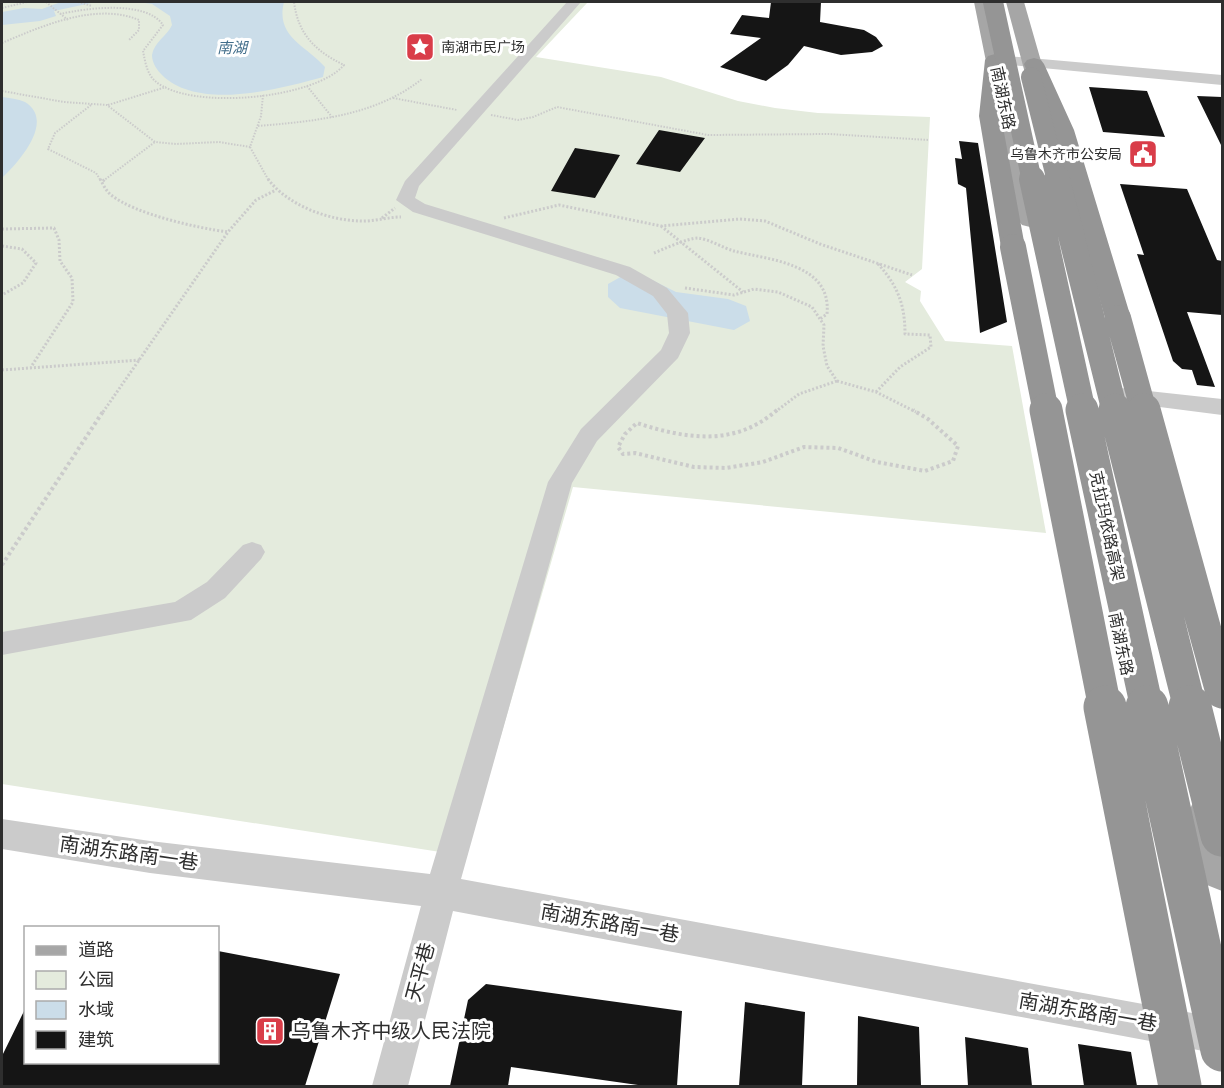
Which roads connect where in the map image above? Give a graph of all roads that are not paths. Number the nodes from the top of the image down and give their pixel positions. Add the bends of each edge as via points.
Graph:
1 (574, 2) edge
2 (983, 2) edge
3 (993, 2) edge
4 (1014, 2) edge
5 (995, 60) junction
6 (1035, 64) junction
7 (1222, 80) edge
8 (1104, 394) junction
9 (1222, 407) edge
10 (252, 552) dead end
11 (2, 644) edge
12 (1222, 692) edge
13 (2, 834) edge
14 (1222, 835) edge
15 (1222, 870) edge
16 (441, 892) junction
17 (1218, 1042) edge
18 (1222, 1073) edge
19 (390, 1086) edge
20 (1180, 1086) edge

1 - 16 street, 天平巷 via 473,112 411,185 405,200 419,208 648,282 670,301 681,333 662,364 589,435 561,482
2 - 5 main road, 南湖东路
3 - 17 highway, 克拉玛依路高架, bridge
4 - 6 main road
4 - 14 highway, 克拉玛依路高架, bridge
5 - 6 street
5 - 17 main road, 南湖东路 via 1134,702
5 - 20 highway, bridge via 990,116 1013,247
6 - 7 street
6 - 8 main road
6 - 12 highway, bridge via 1063,130
8 - 9 street
8 - 15 main road
10 - 11 street via 216,590 181,612
13 - 16 street, 南湖东路南一巷 via 150,857
16 - 17 street, 南湖东路南一巷
16 - 19 street, 天平巷
17 - 18 main road, 南湖东路

